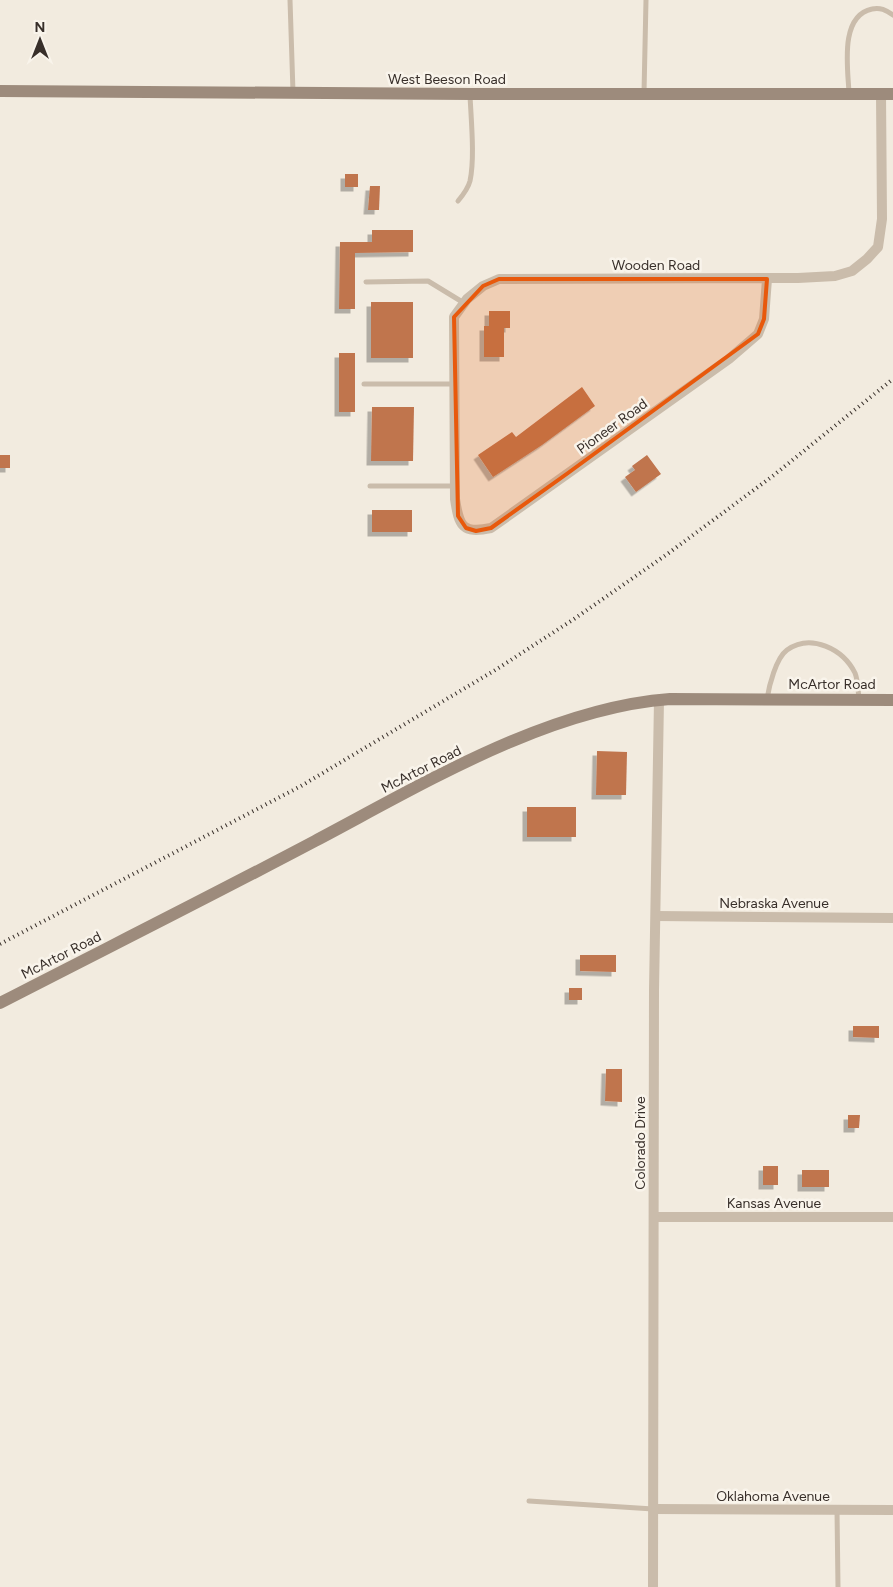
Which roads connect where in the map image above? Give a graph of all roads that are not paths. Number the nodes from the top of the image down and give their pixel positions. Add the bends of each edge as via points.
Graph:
1 (290, 0) edge
2 (646, 0) edge
3 (893, 16) edge
4 (0, 91) edge
5 (293, 93) junction
6 (644, 93) junction
7 (470, 94) junction
8 (849, 94) junction
9 (887, 94) edge
10 (458, 201) dead end
11 (767, 279) junction
12 (366, 282) dead end
13 (464, 303) junction
14 (364, 384) dead end
15 (453, 384) junction
16 (370, 486) dead end
17 (454, 486) junction
18 (767, 699) junction
19 (659, 700) junction
20 (859, 700) junction
21 (893, 700) edge
22 (656, 916) junction
23 (893, 918) edge
24 (0, 1003) edge
25 (893, 1216) edge
26 (654, 1217) junction
27 (529, 1501) dead end
28 (653, 1509) junction
29 (837, 1510) junction
30 (893, 1510) edge
31 (653, 1587) edge
32 (838, 1587) edge

1 - 5 lane
2 - 6 lane
3 - 8 lane via 878,8 868,10 853,22 848,48
4 - 5 main road, West Beeson Road
5 - 7 main road, West Beeson Road
6 - 7 main road, West Beeson Road
6 - 8 main road, West Beeson Road
7 - 10 lane via 470,181
8 - 9 main road, West Beeson Road
9 - 11 street, Wooden Road via 878,247 852,271 835,276
11 - 13 street, Wooden Road via 499,280 483,286
11 - 17 street, Pioneer Road via 764,319 758,334 728,359 491,528 476,531 466,528 458,516
12 - 13 lane via 428,282
13 - 15 street, Wooden Road via 454,317
14 - 15 lane
15 - 17 street, Wooden Road
16 - 17 lane
18 - 19 main road, McArtor Road
18 - 20 main road, McArtor Road
18 - 20 lane via 770,682 786,650 806,642 825,645 843,657 855,673
19 - 22 street, Colorado Drive
19 - 24 main road, McArtor Road via 606,709 545,729 461,764
20 - 21 main road, McArtor Road
22 - 23 street, Nebraska Avenue
22 - 26 street, Colorado Drive
25 - 26 street, Kansas Avenue
26 - 28 street, Colorado Drive
27 - 28 lane
28 - 29 street, Oklahoma Avenue
28 - 31 street, Colorado Drive
29 - 30 street, Oklahoma Avenue
29 - 32 lane

